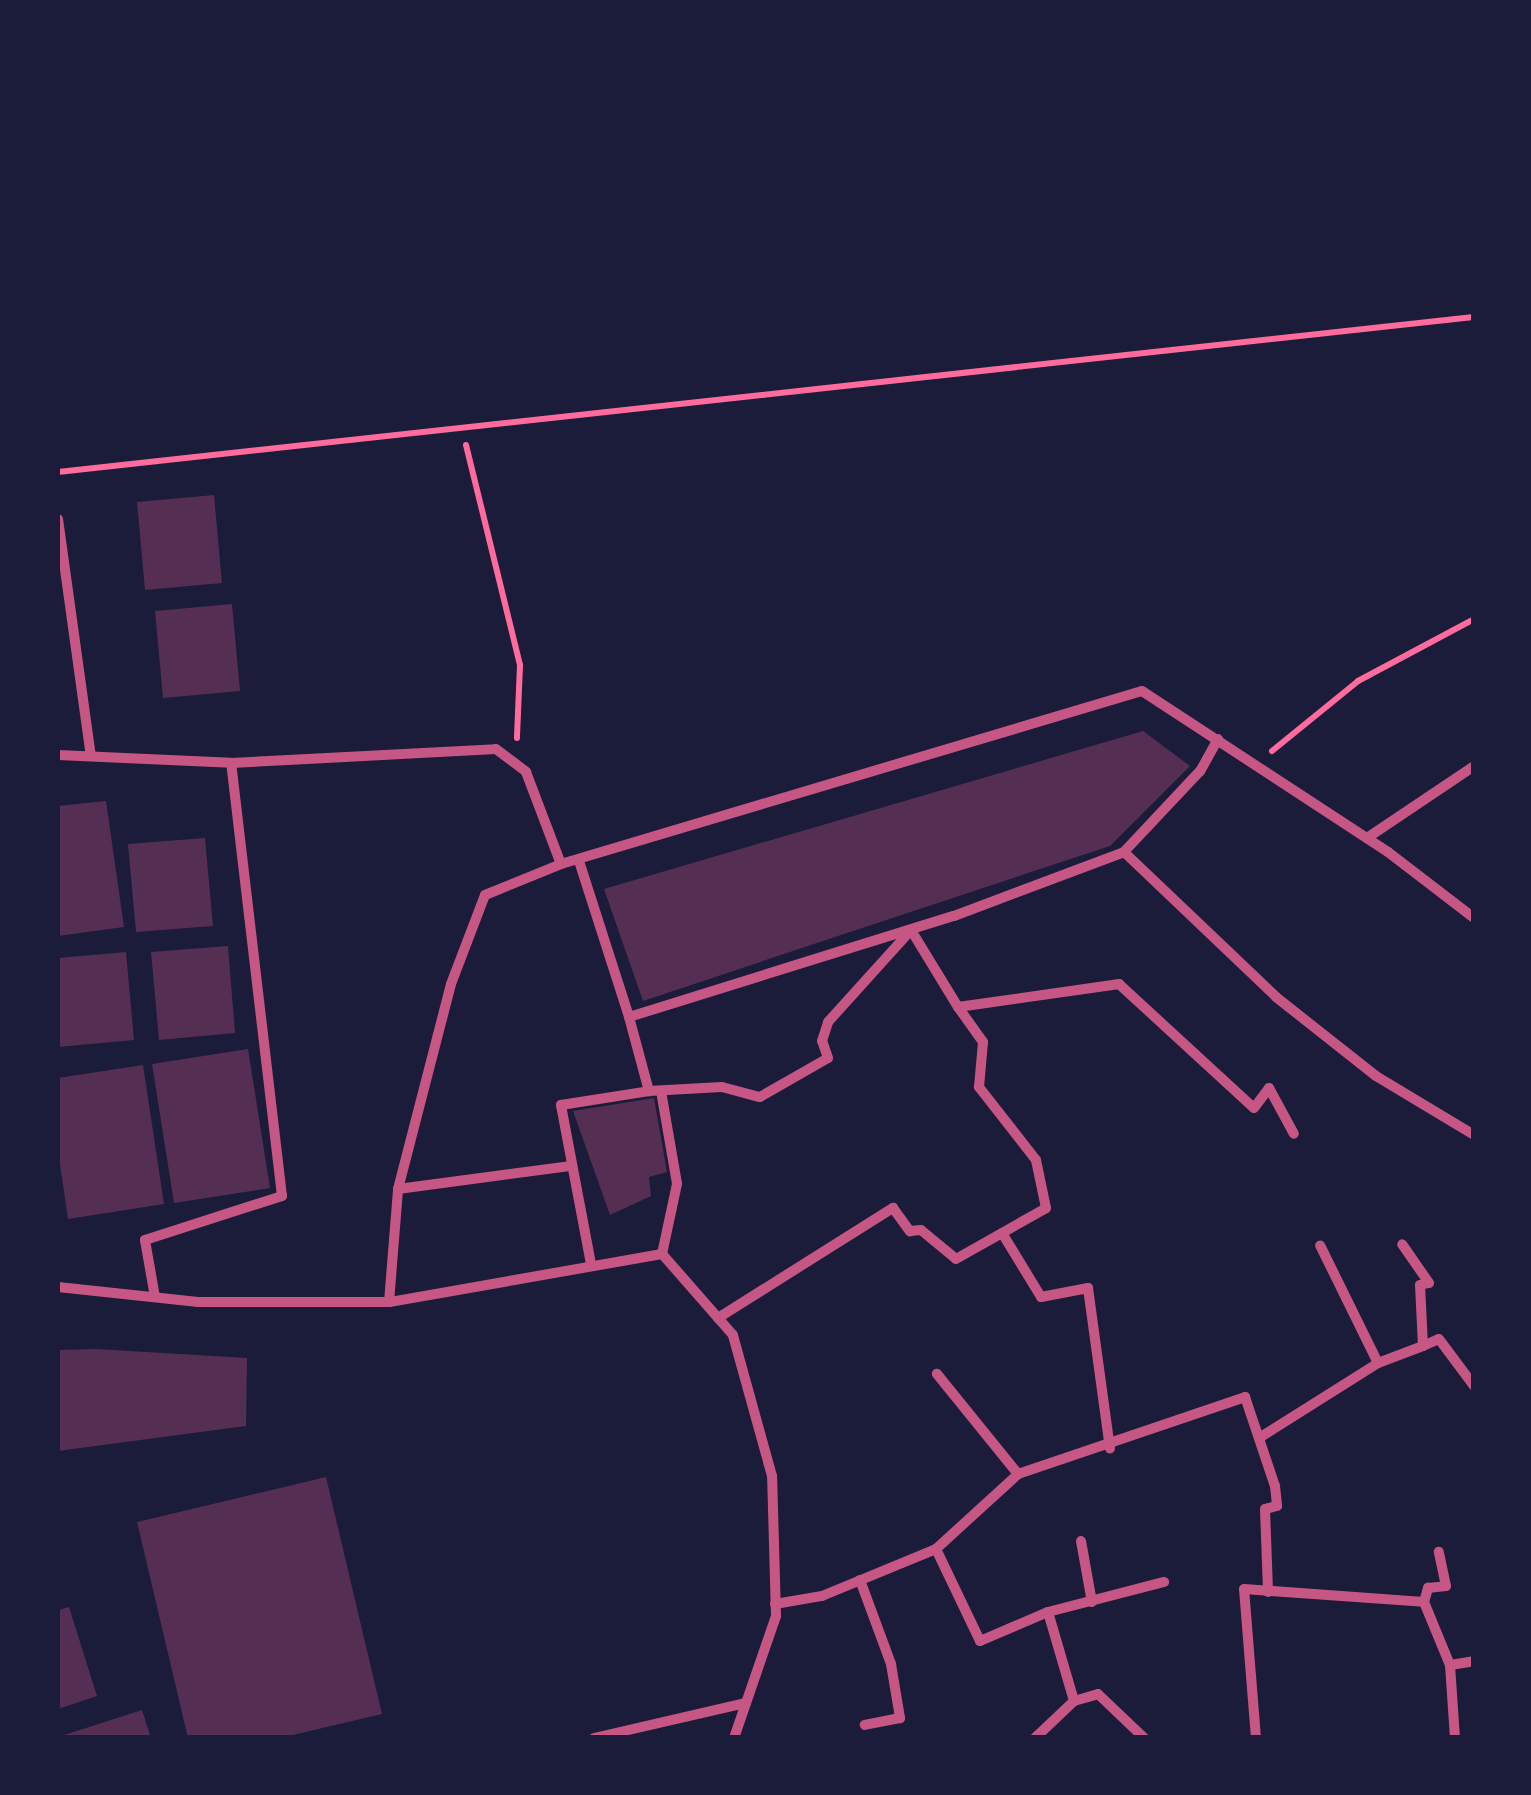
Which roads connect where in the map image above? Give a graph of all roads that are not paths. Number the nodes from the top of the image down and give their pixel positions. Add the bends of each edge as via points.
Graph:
1 (58, 519) edge
2 (1218, 739) junction
3 (58, 755) edge
4 (91, 756) junction
5 (231, 763) junction
6 (1474, 766) edge
7 (1367, 838) junction
8 (1124, 852) junction
9 (578, 860) junction
10 (561, 864) junction
11 (1474, 918) edge
12 (911, 930) junction
13 (958, 1007) junction
14 (629, 1017) junction
15 (655, 1091) junction
16 (1294, 1134) dead end
17 (1474, 1135) edge
18 (571, 1166) junction
19 (398, 1188) junction
20 (1002, 1233) junction
21 (1402, 1244) dead end
22 (1320, 1245) dead end
23 (662, 1254) junction
24 (591, 1264) junction
25 (58, 1287) edge
26 (154, 1298) junction
27 (388, 1302) junction
28 (718, 1318) junction
29 (1423, 1346) junction
30 (1378, 1364) junction
31 (937, 1374) dead end
32 (1474, 1386) edge
33 (1259, 1438) junction
34 (1110, 1448) junction
35 (1018, 1474) junction
36 (1081, 1541) dead end
37 (936, 1549) junction
38 (1439, 1552) dead end
39 (860, 1580) junction
40 (1164, 1582) dead end
41 (1268, 1592) junction
42 (1092, 1602) junction
43 (1424, 1602) junction
44 (775, 1604) junction
45 (1048, 1612) junction
46 (1474, 1661) edge
47 (1450, 1665) junction
48 (1074, 1701) junction
49 (746, 1702) junction
50 (865, 1725) dead end
51 (594, 1738) edge
52 (734, 1738) edge
53 (1035, 1738) edge
54 (1144, 1738) edge
55 (1256, 1738) edge
56 (1455, 1738) edge

1 - 4 street
2 - 7 street
2 - 8 street via 1200,771
2 - 9 street via 1142,691
3 - 4 street
4 - 5 street
5 - 10 street via 496,749 526,772
5 - 26 street via 282,1196 145,1240
6 - 7 street
7 - 11 street
8 - 12 street
8 - 17 street via 1276,997 1376,1076
9 - 10 street
9 - 14 street
10 - 19 street via 486,894 452,984
12 - 13 street
12 - 14 street
12 - 15 street via 828,1022 822,1041 828,1058 760,1097 722,1087
13 - 16 street via 1119,984 1254,1108 1269,1088
13 - 20 street via 983,1042 979,1087 1036,1160 1046,1208
14 - 15 street
15 - 18 street via 562,1105
15 - 23 street via 677,1184
18 - 19 street
18 - 24 street
19 - 27 street
20 - 28 street via 956,1259 920,1230 910,1231 894,1208
20 - 34 street via 1041,1297 1088,1288
21 - 29 street via 1428,1283 1420,1285
22 - 30 street
23 - 24 street
23 - 28 street
24 - 27 street
25 - 26 street
26 - 27 street
28 - 44 street via 732,1334 772,1476
29 - 30 street
29 - 32 street via 1439,1339
30 - 33 street
31 - 35 street
33 - 34 street via 1245,1398
33 - 41 street via 1277,1506 1266,1509
34 - 35 street via 1057,1456
35 - 37 street
36 - 42 street
37 - 39 street
37 - 45 street via 980,1641
38 - 43 street via 1446,1586 1428,1588
39 - 44 street
39 - 50 street via 891,1664 900,1718
40 - 42 street
41 - 43 street via 1327,1590
41 - 55 street via 1244,1589
42 - 45 street
43 - 47 street
44 - 49 street
45 - 48 street
46 - 47 street
47 - 56 street
48 - 53 street
48 - 54 street via 1098,1694
49 - 51 street
49 - 52 street

